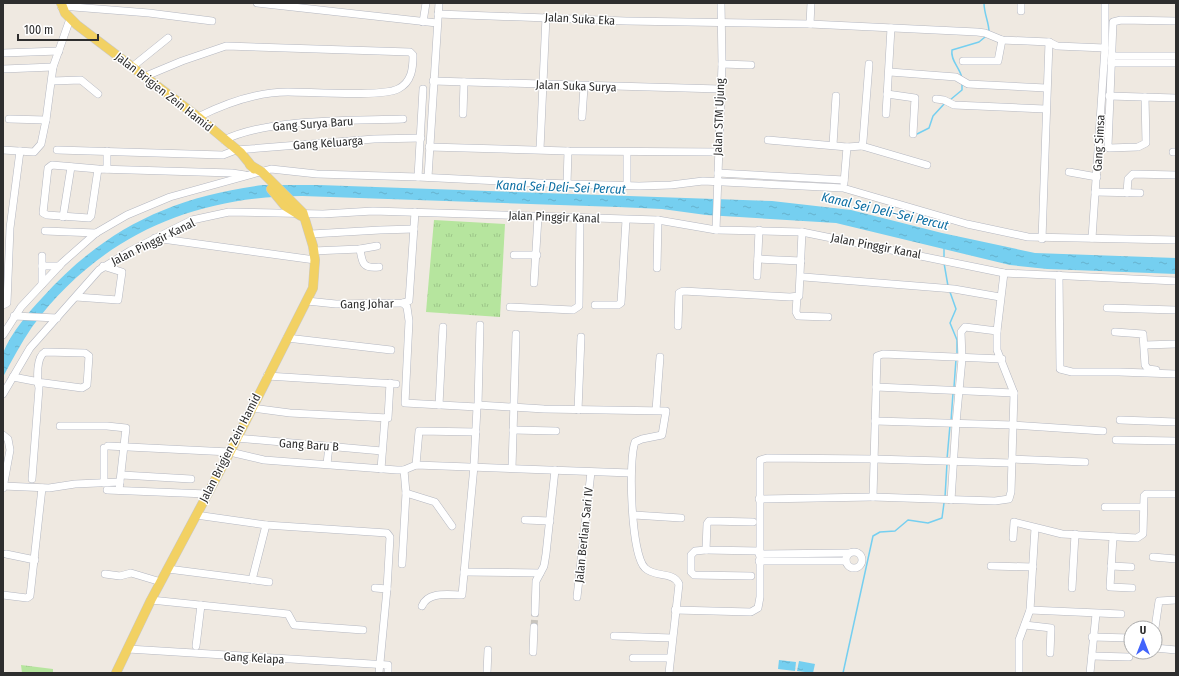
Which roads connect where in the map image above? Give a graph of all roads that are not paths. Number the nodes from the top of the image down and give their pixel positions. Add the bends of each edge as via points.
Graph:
1 (257, 3) edge
2 (426, 3) edge
3 (439, 3) edge
4 (721, 3) edge
5 (811, 3) edge
6 (1021, 3) edge
7 (1105, 3) edge
8 (61, 4) edge
9 (274, 4) edge
10 (1021, 11) dead end
11 (438, 14) junction
12 (546, 17) junction
13 (70, 19) junction
14 (212, 21) dead end
15 (1176, 21) edge
16 (423, 22) junction
17 (721, 22) junction
18 (437, 23) junction
19 (810, 24) junction
20 (891, 28) junction
21 (168, 38) dead end
22 (999, 39) junction
23 (1049, 42) junction
24 (1105, 48) junction
25 (59, 51) junction
26 (3, 53) edge
27 (1176, 56) edge
28 (1112, 59) junction
29 (963, 61) dead end
30 (1176, 63) edge
31 (722, 64) junction
32 (868, 64) dead end
33 (751, 65) dead end
34 (53, 67) junction
35 (132, 67) junction
36 (3, 69) edge
37 (890, 72) junction
38 (146, 76) junction
39 (52, 81) junction
40 (433, 81) junction
41 (464, 82) junction
42 (543, 85) junction
43 (584, 87) junction
44 (1046, 88) junction
45 (423, 89) dead end
46 (720, 89) junction
47 (98, 94) dead end
48 (887, 94) junction
49 (836, 96) dead end
50 (1109, 96) junction
51 (1145, 97) junction
52 (1176, 98) edge
53 (936, 99) dead end
54 (1045, 109) junction
55 (463, 114) dead end
56 (886, 114) dead end
57 (198, 117) junction
58 (582, 117) dead end
59 (9, 119) dead end
60 (404, 119) dead end
61 (46, 120) junction
62 (913, 134) dead end
63 (421, 138) junction
64 (224, 140) junction
65 (768, 140) dead end
66 (834, 145) junction
67 (862, 146) junction
68 (429, 147) junction
69 (847, 147) junction
70 (540, 149) junction
71 (3, 150) edge
72 (57, 150) dead end
73 (236, 150) junction
74 (20, 151) junction
75 (107, 151) junction
76 (568, 151) junction
77 (627, 152) junction
78 (718, 152) junction
79 (927, 165) dead end
80 (71, 167) junction
81 (98, 169) junction
82 (107, 169) junction
83 (718, 172) junction
84 (1069, 172) dead end
85 (261, 173) junction
86 (1176, 175) edge
87 (248, 176) junction
88 (418, 176) junction
89 (1097, 176) junction
90 (428, 177) junction
91 (844, 180) junction
92 (718, 182) junction
93 (567, 184) junction
94 (626, 185) junction
95 (843, 188) junction
96 (1095, 192) junction
97 (1127, 193) junction
98 (1140, 193) dead end
99 (415, 212) junction
100 (301, 215) junction
101 (538, 216) junction
102 (63, 217) junction
103 (580, 218) junction
104 (626, 220) junction
105 (658, 220) junction
106 (716, 227) junction
107 (7, 228) edge
108 (414, 229) junction
109 (45, 230) dead end
110 (759, 230) junction
111 (802, 232) junction
112 (96, 234) junction
113 (310, 234) junction
114 (155, 238) junction
115 (1092, 238) junction
116 (1042, 239) junction
117 (1176, 240) edge
118 (377, 246) dead end
119 (360, 249) junction
120 (514, 255) dead end
121 (536, 255) junction
122 (42, 256) dead end
123 (314, 256) junction
124 (758, 259) junction
125 (801, 261) junction
126 (42, 266) junction
127 (60, 266) junction
128 (104, 266) junction
129 (379, 267) dead end
130 (656, 268) dead end
131 (1004, 273) junction
132 (1059, 275) junction
133 (757, 276) dead end
134 (804, 277) dead end
135 (1176, 281) edge
136 (534, 283) dead end
137 (42, 284) junction
138 (76, 297) junction
139 (797, 297) junction
140 (1000, 297) junction
141 (307, 301) junction
142 (403, 303) junction
143 (595, 305) dead end
144 (3, 306) edge
145 (510, 307) dead end
146 (1107, 308) dead end
147 (1176, 310) edge
148 (16, 316) junction
149 (828, 317) dead end
150 (55, 318) junction
151 (480, 325) dead end
152 (678, 326) dead end
153 (443, 327) dead end
154 (996, 331) junction
155 (1115, 332) dead end
156 (516, 334) dead end
157 (3, 335) edge
158 (580, 337) dead end
159 (287, 338) junction
160 (1176, 344) edge
161 (1145, 345) junction
162 (392, 350) dead end
163 (660, 357) dead end
164 (960, 358) junction
165 (1002, 359) junction
166 (1176, 370) edge
167 (1176, 374) edge
168 (267, 376) junction
169 (12, 379) junction
170 (36, 382) junction
171 (876, 387) junction
172 (955, 390) junction
173 (1014, 393) junction
174 (3, 394) edge
175 (390, 403) junction
176 (405, 403) junction
177 (439, 405) junction
178 (477, 406) junction
179 (513, 407) junction
180 (252, 408) junction
181 (578, 410) junction
182 (656, 410) junction
183 (385, 418) junction
184 (1120, 420) dead end
185 (875, 421) junction
186 (1176, 422) edge
187 (952, 423) junction
188 (1013, 425) junction
189 (60, 426) dead end
190 (513, 430) junction
191 (556, 431) dead end
192 (1103, 431) dead end
193 (476, 432) junction
194 (3, 435) edge
195 (236, 438) junction
196 (1116, 440) dead end
197 (1176, 441) edge
198 (124, 446) junction
199 (329, 446) junction
200 (382, 450) junction
201 (230, 452) junction
202 (874, 459) junction
203 (1012, 461) junction
204 (952, 462) junction
205 (1085, 462) dead end
206 (327, 464) junction
207 (416, 465) junction
208 (474, 466) junction
209 (512, 468) junction
210 (381, 469) junction
211 (404, 470) junction
212 (555, 470) junction
213 (591, 472) junction
214 (631, 473) junction
215 (122, 475) junction
216 (32, 479) dead end
217 (191, 479) dead end
218 (120, 482) junction
219 (104, 483) junction
220 (3, 487) edge
221 (42, 488) junction
222 (107, 490) dead end
223 (119, 490) junction
224 (406, 493) junction
225 (207, 494) junction
226 (1176, 494) edge
227 (873, 498) junction
228 (759, 499) junction
229 (951, 499) junction
230 (1105, 507) dead end
231 (1143, 507) junction
232 (196, 515) junction
233 (634, 516) junction
234 (681, 518) dead end
235 (525, 520) dead end
236 (550, 521) junction
237 (754, 522) dead end
238 (266, 525) junction
239 (452, 526) dead end
240 (1035, 528) junction
241 (1075, 534) junction
242 (1114, 537) junction
243 (1013, 538) dead end
244 (706, 550) junction
245 (849, 553) junction
246 (6, 554) dead end
247 (759, 555) junction
248 (1153, 557) dead end
249 (1176, 559) edge
250 (35, 560) junction
251 (846, 561) junction
252 (402, 564) dead end
253 (991, 566) dead end
254 (1112, 566) junction
255 (1033, 567) junction
256 (1131, 567) dead end
257 (168, 569) junction
258 (464, 572) junction
259 (540, 573) junction
260 (105, 574) dead end
261 (751, 576) dead end
262 (252, 580) junction
263 (161, 582) junction
264 (269, 582) dead end
265 (375, 588) dead end
266 (1072, 588) dead end
267 (1132, 588) dead end
268 (387, 589) junction
269 (3, 595) edge
270 (577, 597) dead end
271 (151, 600) junction
272 (1176, 600) edge
273 (200, 605) junction
274 (422, 606) dead end
275 (675, 610) junction
276 (1030, 610) junction
277 (535, 612) tunnel mouth
278 (1096, 614) junction
279 (1121, 614) dead end
280 (1156, 620) edge
281 (1025, 625) junction
282 (534, 627) tunnel mouth
283 (363, 630) dead end
284 (614, 636) dead end
285 (1092, 637) junction
286 (672, 638) junction
287 (1123, 638) edge
288 (196, 646) dead end
289 (128, 649) junction
290 (1163, 649) edge
291 (488, 650) dead end
292 (1176, 650) edge
293 (533, 652) dead end
294 (1050, 653) dead end
295 (1092, 656) junction
296 (1123, 657) edge
297 (633, 658) dead end
298 (670, 658) junction
299 (380, 665) junction
300 (116, 673) edge
301 (379, 673) edge
302 (388, 673) edge
303 (487, 673) edge
304 (669, 673) edge
305 (1019, 673) edge
306 (1090, 673) edge

1 - 9 street
2 - 16 street
3 - 11 street
4 - 17 street, Jalan STM Ujung
5 - 19 street
6 - 10 street
7 - 24 street, Gang Simsa
8 - 13 main road, Jalan Brigjen Zein Hamid
8 - 14 street
9 - 16 street
11 - 12 street, Jalan Suka Eka
11 - 18 street
12 - 17 street, Jalan Suka Eka
12 - 42 street
13 - 25 street
13 - 35 main road, Jalan Brigjen Zein Hamid
15 - 28 street via 1115,22
16 - 18 street
17 - 19 street, Jalan Suka Eka
17 - 31 street, Jalan STM Ujung
18 - 40 street
19 - 20 street, Jalan Suka Eka
20 - 22 street, Jalan Suka Eka via 985,33
20 - 37 street
21 - 35 street
22 - 23 street
22 - 29 street via 998,62
23 - 24 street via 1057,46
23 - 44 street
24 - 89 street, Gang Simsa
25 - 26 street
25 - 34 street
27 - 28 street
28 - 30 street
28 - 50 street
31 - 33 street
31 - 46 street, Jalan STM Ujung
32 - 67 street
34 - 36 street
34 - 39 street
35 - 38 main road, Jalan Brigjen Zein Hamid
37 - 44 street via 956,77 968,84
37 - 48 street
38 - 57 main road, Jalan Brigjen Zein Hamid
38 - 57 street via 226,46 410,52 413,55 413,72 397,89 372,92 278,92 225,104
39 - 47 street via 81,80
39 - 61 street
40 - 41 street, Jalan Suka Surya
40 - 68 street
41 - 42 street, Jalan Suka Surya
41 - 55 street
42 - 43 street, Jalan Suka Surya
42 - 70 street
43 - 46 street, Jalan Suka Surya
43 - 58 street
44 - 54 street
45 - 63 street
46 - 78 street, Jalan STM Ujung
48 - 56 street
48 - 62 street via 915,98
49 - 66 street
50 - 51 street
50 - 51 street via 1108,146 1112,148 1138,147 1146,143
51 - 52 street
53 - 54 street via 954,105
54 - 116 street
57 - 64 main road, Jalan Brigjen Zein Hamid
59 - 61 street
60 - 64 street, Gang Surya Baru via 285,125 247,130
61 - 74 street via 37,150
63 - 73 street, Gang Keluarga via 374,139
63 - 88 street
64 - 73 main road, Jalan Brigjen Zein Hamid
65 - 66 street
66 - 69 street
67 - 69 street
67 - 79 street
68 - 70 street
68 - 90 street
69 - 91 street
70 - 76 street
71 - 74 street
72 - 75 street, Gang Keluarga
73 - 75 street, Gang Keluarga via 223,155
73 - 85 main road, Jalan Brigjen Zein Hamid
74 - 107 street
75 - 82 street
76 - 77 street
76 - 93 street
77 - 78 street
77 - 94 street
78 - 83 street, Jalan STM Ujung
80 - 81 street
80 - 102 street
80 - 102 street via 52,165 48,168 43,213
81 - 82 street
81 - 102 street via 91,216 86,219
82 - 87 street via 232,173
83 - 91 street
83 - 92 street, Jalan STM Ujung
84 - 89 street
85 - 87 street
85 - 88 street via 274,168 317,174
85 - 100 main road, Jalan Brigjen Zein Hamid
86 - 97 street via 1133,174 1128,179
87 - 112 street via 170,197 127,215
88 - 90 street
89 - 96 street, Gang Simsa
90 - 93 street
91 - 95 street
92 - 94 street
92 - 95 street
92 - 106 street, Jalan STM Ujung
93 - 94 street
95 - 116 street via 967,224
96 - 97 street
96 - 115 street, Gang Simsa
97 - 98 street
99 - 100 street, Jalan Pinggir Kanal
99 - 101 street, Jalan Pinggir Kanal
99 - 108 street, Gang Johar
100 - 113 main road, Jalan Brigjen Zein Hamid
100 - 114 street, Jalan Pinggir Kanal via 229,212 192,220
101 - 103 street, Jalan Pinggir Kanal
101 - 121 street
103 - 104 street, Jalan Pinggir Kanal
103 - 145 street via 579,306 573,310
104 - 105 street, Jalan Pinggir Kanal
104 - 143 street via 621,304
105 - 106 street, Jalan Pinggir Kanal
105 - 130 street
106 - 110 street, Jalan Pinggir Kanal
107 - 144 street via 7,303
108 - 113 street
108 - 142 street, Gang Johar via 409,301
109 - 112 street
110 - 111 street, Jalan Pinggir Kanal
110 - 124 street
111 - 125 street
111 - 131 street, Jalan Pinggir Kanal
112 - 127 street
113 - 123 main road, Jalan Brigjen Zein Hamid
114 - 123 street
114 - 128 street, Jalan Pinggir Kanal
115 - 116 street
115 - 117 street
118 - 119 street
119 - 123 street
119 - 129 street via 364,265
120 - 121 street
121 - 136 street
122 - 126 street
123 - 141 main road, Jalan Brigjen Zein Hamid via 313,288
124 - 125 street
124 - 133 street
125 - 139 street via 800,294
126 - 127 street
126 - 137 street
127 - 137 street
128 - 138 street, Jalan Pinggir Kanal
128 - 138 street via 122,272 118,300
131 - 132 street, Jalan Pinggir Kanal
131 - 140 street
132 - 135 street, Jalan Pinggir Kanal
132 - 167 street via 1060,369 1066,372
134 - 140 street via 954,289
137 - 148 street
138 - 150 street, Jalan Pinggir Kanal
139 - 149 street via 798,316
139 - 152 street via 682,291 679,294
140 - 154 street
141 - 142 street, Gang Johar via 336,304
141 - 159 main road, Jalan Brigjen Zein Hamid
142 - 176 street via 408,307 409,321
146 - 147 street
148 - 150 street
148 - 157 street
150 - 169 street, Jalan Pinggir Kanal via 30,348
151 - 178 street
153 - 177 street
154 - 164 street via 962,328
154 - 165 street via 997,348
155 - 161 street via 1141,333
156 - 179 street
158 - 181 street
159 - 162 street
159 - 168 main road, Jalan Brigjen Zein Hamid
160 - 161 street
161 - 166 street via 1145,365 1148,369
163 - 182 street
164 - 165 street
164 - 171 street via 880,355 876,359
164 - 172 street
165 - 173 street
168 - 175 street via 393,383
168 - 180 main road, Jalan Brigjen Zein Hamid
169 - 170 street
169 - 174 street, Jalan Pinggir Kanal
170 - 170 street via 85,387 89,356 86,353 45,352 41,356
170 - 216 street via 39,388
171 - 172 street
171 - 185 street
172 - 173 street
172 - 187 street
173 - 188 street
175 - 176 street
175 - 183 street via 389,418
176 - 177 street
177 - 178 street
178 - 179 street
178 - 193 street
179 - 181 street
179 - 190 street
180 - 183 street via 290,413
180 - 195 main road, Jalan Brigjen Zein Hamid
181 - 182 street
182 - 214 street via 666,411 663,432 658,437 635,442
183 - 200 street
184 - 186 street
185 - 187 street
185 - 202 street
187 - 188 street
187 - 204 street
188 - 192 street
188 - 203 street
189 - 198 street via 124,427 127,430
190 - 191 street
190 - 209 street
193 - 207 street via 419,431
193 - 208 street
194 - 220 street via 8,439 10,447
195 - 199 street, Gang Baru B
195 - 201 main road, Jalan Brigjen Zein Hamid
196 - 197 street
198 - 201 street
198 - 215 street
198 - 219 street via 106,447
199 - 200 street, Gang Baru B
199 - 206 street
200 - 210 street
201 - 206 street via 256,459
201 - 225 main road, Jalan Brigjen Zein Hamid
202 - 204 street
202 - 227 street
202 - 228 street via 760,460
203 - 204 street
203 - 205 street
203 - 229 street via 1012,492 1009,499
204 - 229 street
206 - 210 street
207 - 208 street
207 - 211 street
208 - 209 street
208 - 258 street
209 - 212 street
210 - 211 street
211 - 224 street
212 - 213 street
212 - 236 street
213 - 214 street
213 - 270 street, Jalan Berlian Sari IV
214 - 233 street
215 - 217 street
215 - 218 street
218 - 219 street
218 - 223 street
219 - 221 street
220 - 221 street
221 - 250 street
222 - 223 street
223 - 225 street
224 - 239 street via 435,502
224 - 252 street
225 - 232 main road, Jalan Brigjen Zein Hamid
226 - 231 street via 1146,494
227 - 228 street
227 - 229 street
228 - 247 street
230 - 231 street
231 - 242 street via 1142,534 1137,538
232 - 238 street
232 - 257 main road, Jalan Brigjen Zein Hamid
233 - 234 street
233 - 275 street via 634,534 642,565 651,573 677,579 679,584
235 - 236 street
236 - 259 street via 545,562
237 - 244 street via 709,521 706,524
238 - 262 street
238 - 268 street via 387,533 390,537
240 - 241 street
240 - 243 street via 1013,522
240 - 255 street
241 - 242 street
241 - 266 street
242 - 254 street
244 - 247 street
244 - 261 street via 695,551 691,555 691,572 694,575
245 - 247 street
245 - 251 street
245 - 251 street via 859,553 862,562 854,567
246 - 250 street
247 - 251 street
247 - 275 street via 760,597 757,610
248 - 249 street
250 - 269 street via 30,596 27,598
253 - 255 street
254 - 256 street
254 - 267 street via 1110,587
255 - 276 street
257 - 262 street
257 - 263 main road, Jalan Brigjen Zein Hamid
258 - 259 street
258 - 274 street via 462,595 430,597
259 - 277 street via 536,581
260 - 263 street via 120,576 131,573
262 - 264 street
263 - 271 main road, Jalan Brigjen Zein Hamid
265 - 268 street
268 - 299 street
271 - 273 street
271 - 289 main road, Jalan Brigjen Zein Hamid
272 - 280 street via 1159,601
273 - 283 street via 288,614 294,625
273 - 288 street
275 - 286 street
276 - 278 street
276 - 281 street
278 - 279 street
278 - 285 street
281 - 294 street via 1051,628
281 - 305 street via 1019,640
282 - 293 street
284 - 286 street
285 - 287 street
285 - 295 street
286 - 298 street
289 - 299 street, Gang Kelapa
289 - 300 main road, Jalan Brigjen Zein Hamid
290 - 292 street
291 - 303 street
295 - 296 street
295 - 306 street
297 - 298 street
298 - 304 street
299 - 301 street
299 - 302 street via 388,665

